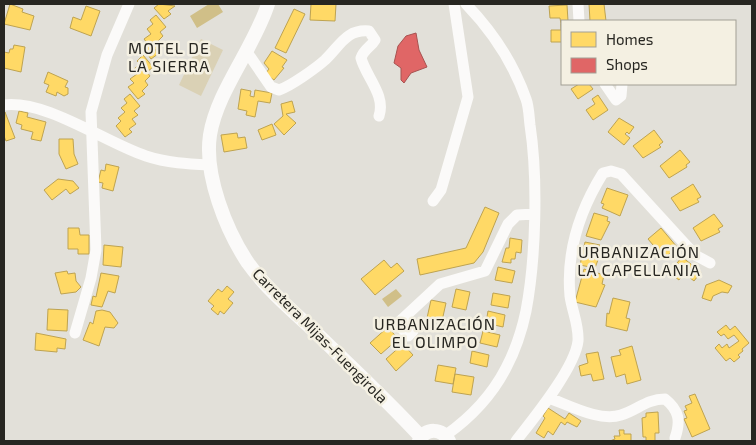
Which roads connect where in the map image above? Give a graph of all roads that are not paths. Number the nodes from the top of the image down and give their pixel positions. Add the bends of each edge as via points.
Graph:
1 (128, 4) edge
2 (268, 4) edge
3 (454, 4) edge
4 (466, 4) edge
5 (578, 4) edge
6 (579, 20) edge
7 (247, 52) junction
8 (605, 85) edge
9 (622, 85) edge
10 (4, 105) edge
11 (379, 116) dead end
12 (91, 131) junction
13 (210, 165) junction
14 (433, 201) dead end
15 (534, 214) junction
16 (710, 262) dead end
17 (402, 319) dead end
18 (75, 333) dead end
19 (549, 398) junction
20 (448, 438) edge
21 (675, 438) dead end
22 (420, 439) edge
23 (516, 441) edge

1 - 12 street via 107,55 91,112
2 - 7 main road, Carretera Mijas-Fuengirola
3 - 14 street via 468,97 441,190
4 - 15 street via 507,54 527,101 534,147
5 - 6 street
7 - 11 street via 271,87 279,90 324,60 346,36 361,30 369,31 375,40 361,58 380,98 382,108
7 - 13 main road, Carretera Mijas-Fuengirola via 214,117
8 - 9 street via 616,100 621,96
10 - 12 street via 28,105
12 - 13 street via 147,156 183,164
12 - 18 street via 96,250
13 - 22 main road, Carretera Mijas-Fuengirola via 224,217 249,264
15 - 17 street via 517,215 508,224 485,271 440,284
15 - 20 street via 526,310 518,337 506,368 493,388
16 - 19 street via 696,255 621,174 603,173 574,234 568,274 578,342
19 - 21 street via 600,415 620,416 652,399 665,399 675,407 678,417 679,428
19 - 23 street
20 - 22 main road via 436,431 426,433

